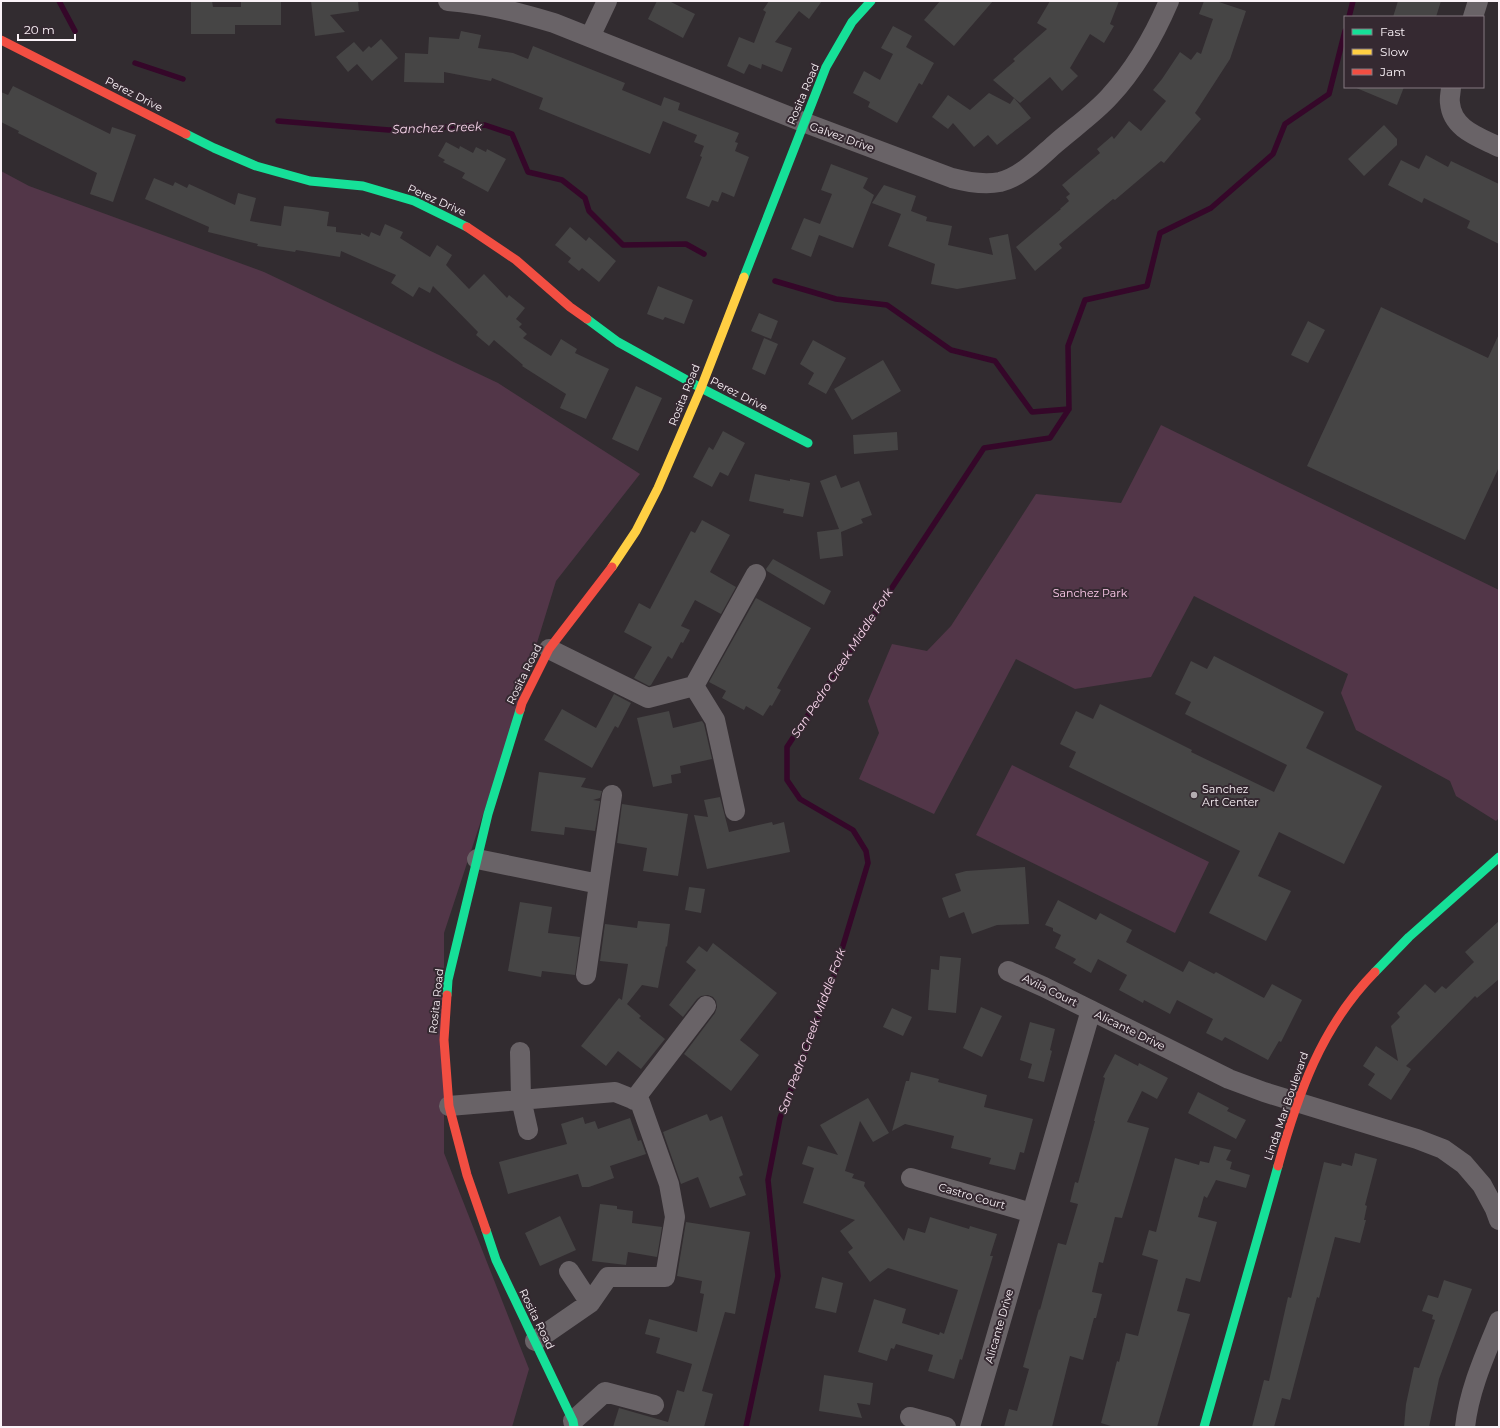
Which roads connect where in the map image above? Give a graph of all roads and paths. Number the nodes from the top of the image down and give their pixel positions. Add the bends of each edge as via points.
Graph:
1 (448, 1) edge
2 (606, 1) edge
3 (871, 1) edge
4 (1169, 1) edge
5 (1478, 1) edge
6 (1473, 16) edge
7 (590, 37) junction
8 (1, 40) edge
9 (1451, 88) edge
10 (804, 122) junction
11 (1499, 147) edge
12 (700, 388) junction
13 (808, 443) dead end
14 (756, 574) dead end
15 (549, 649) junction
16 (694, 686) junction
17 (612, 795) dead end
18 (735, 811) dead end
19 (1499, 857) edge
20 (477, 859) junction
21 (599, 884) junction
22 (1008, 971) dead end
23 (586, 975) dead end
24 (706, 1006) dead end
25 (1091, 1010) junction
26 (520, 1052) dead end
27 (521, 1100) junction
28 (634, 1100) junction
29 (1298, 1103) junction
30 (449, 1106) junction
31 (528, 1130) dead end
32 (911, 1178) dead end
33 (1498, 1212) edge
34 (1032, 1213) junction
35 (569, 1271) dead end
36 (590, 1303) junction
37 (1499, 1321) edge
38 (535, 1341) junction
39 (654, 1405) dead end
40 (910, 1417) dead end
41 (574, 1424) edge
42 (946, 1427) edge
43 (970, 1427) edge
44 (1204, 1427) edge
45 (1464, 1427) edge

1 - 7 street, Galvez Drive via 478,3 515,11
2 - 7 street
3 - 10 street, Rosita Road via 852,22 826,67
4 - 10 street, Galvez Drive via 1156,30 1135,65 1109,97 1032,164 1000,182 974,183 952,178
5 - 6 street
7 - 10 street, Galvez Drive
8 - 12 street, Perez Drive via 214,148 256,166 310,181 363,186 414,201 463,224 516,260 570,307 618,342
9 - 11 street via 1450,103 1454,118 1467,131
10 - 12 street, Rosita Road
12 - 13 street, Perez Drive
12 - 15 street, Rosita Road via 658,488 636,530 609,571
14 - 16 street
15 - 16 street via 648,698
15 - 20 street, Rosita Road via 522,703
16 - 18 street via 715,720
17 - 21 street
19 - 29 street, Linda Mar Boulevard via 1397,948 1356,991 1323,1040
20 - 21 street
20 - 30 street, Rosita Road via 448,980 444,1040
21 - 23 street
22 - 25 street, Avila Court
24 - 28 street
25 - 29 street, Alicante Drive via 1229,1079
25 - 34 street, Alicante Drive
26 - 27 street
27 - 28 street via 615,1092
27 - 30 street
27 - 31 street
28 - 36 street via 640,1102 669,1184 675,1217 665,1277 608,1277
29 - 33 street, Alicante Drive via 1443,1149 1464,1164 1482,1185
29 - 44 street, Linda Mar Boulevard
30 - 38 street, Rosita Road via 467,1175 496,1260
32 - 34 street, Castro Court
34 - 43 street, Alicante Drive
35 - 36 street
36 - 38 street
37 - 45 street via 1482,1360
38 - 41 street, Rosita Road
39 - 41 street via 605,1392
40 - 42 street

